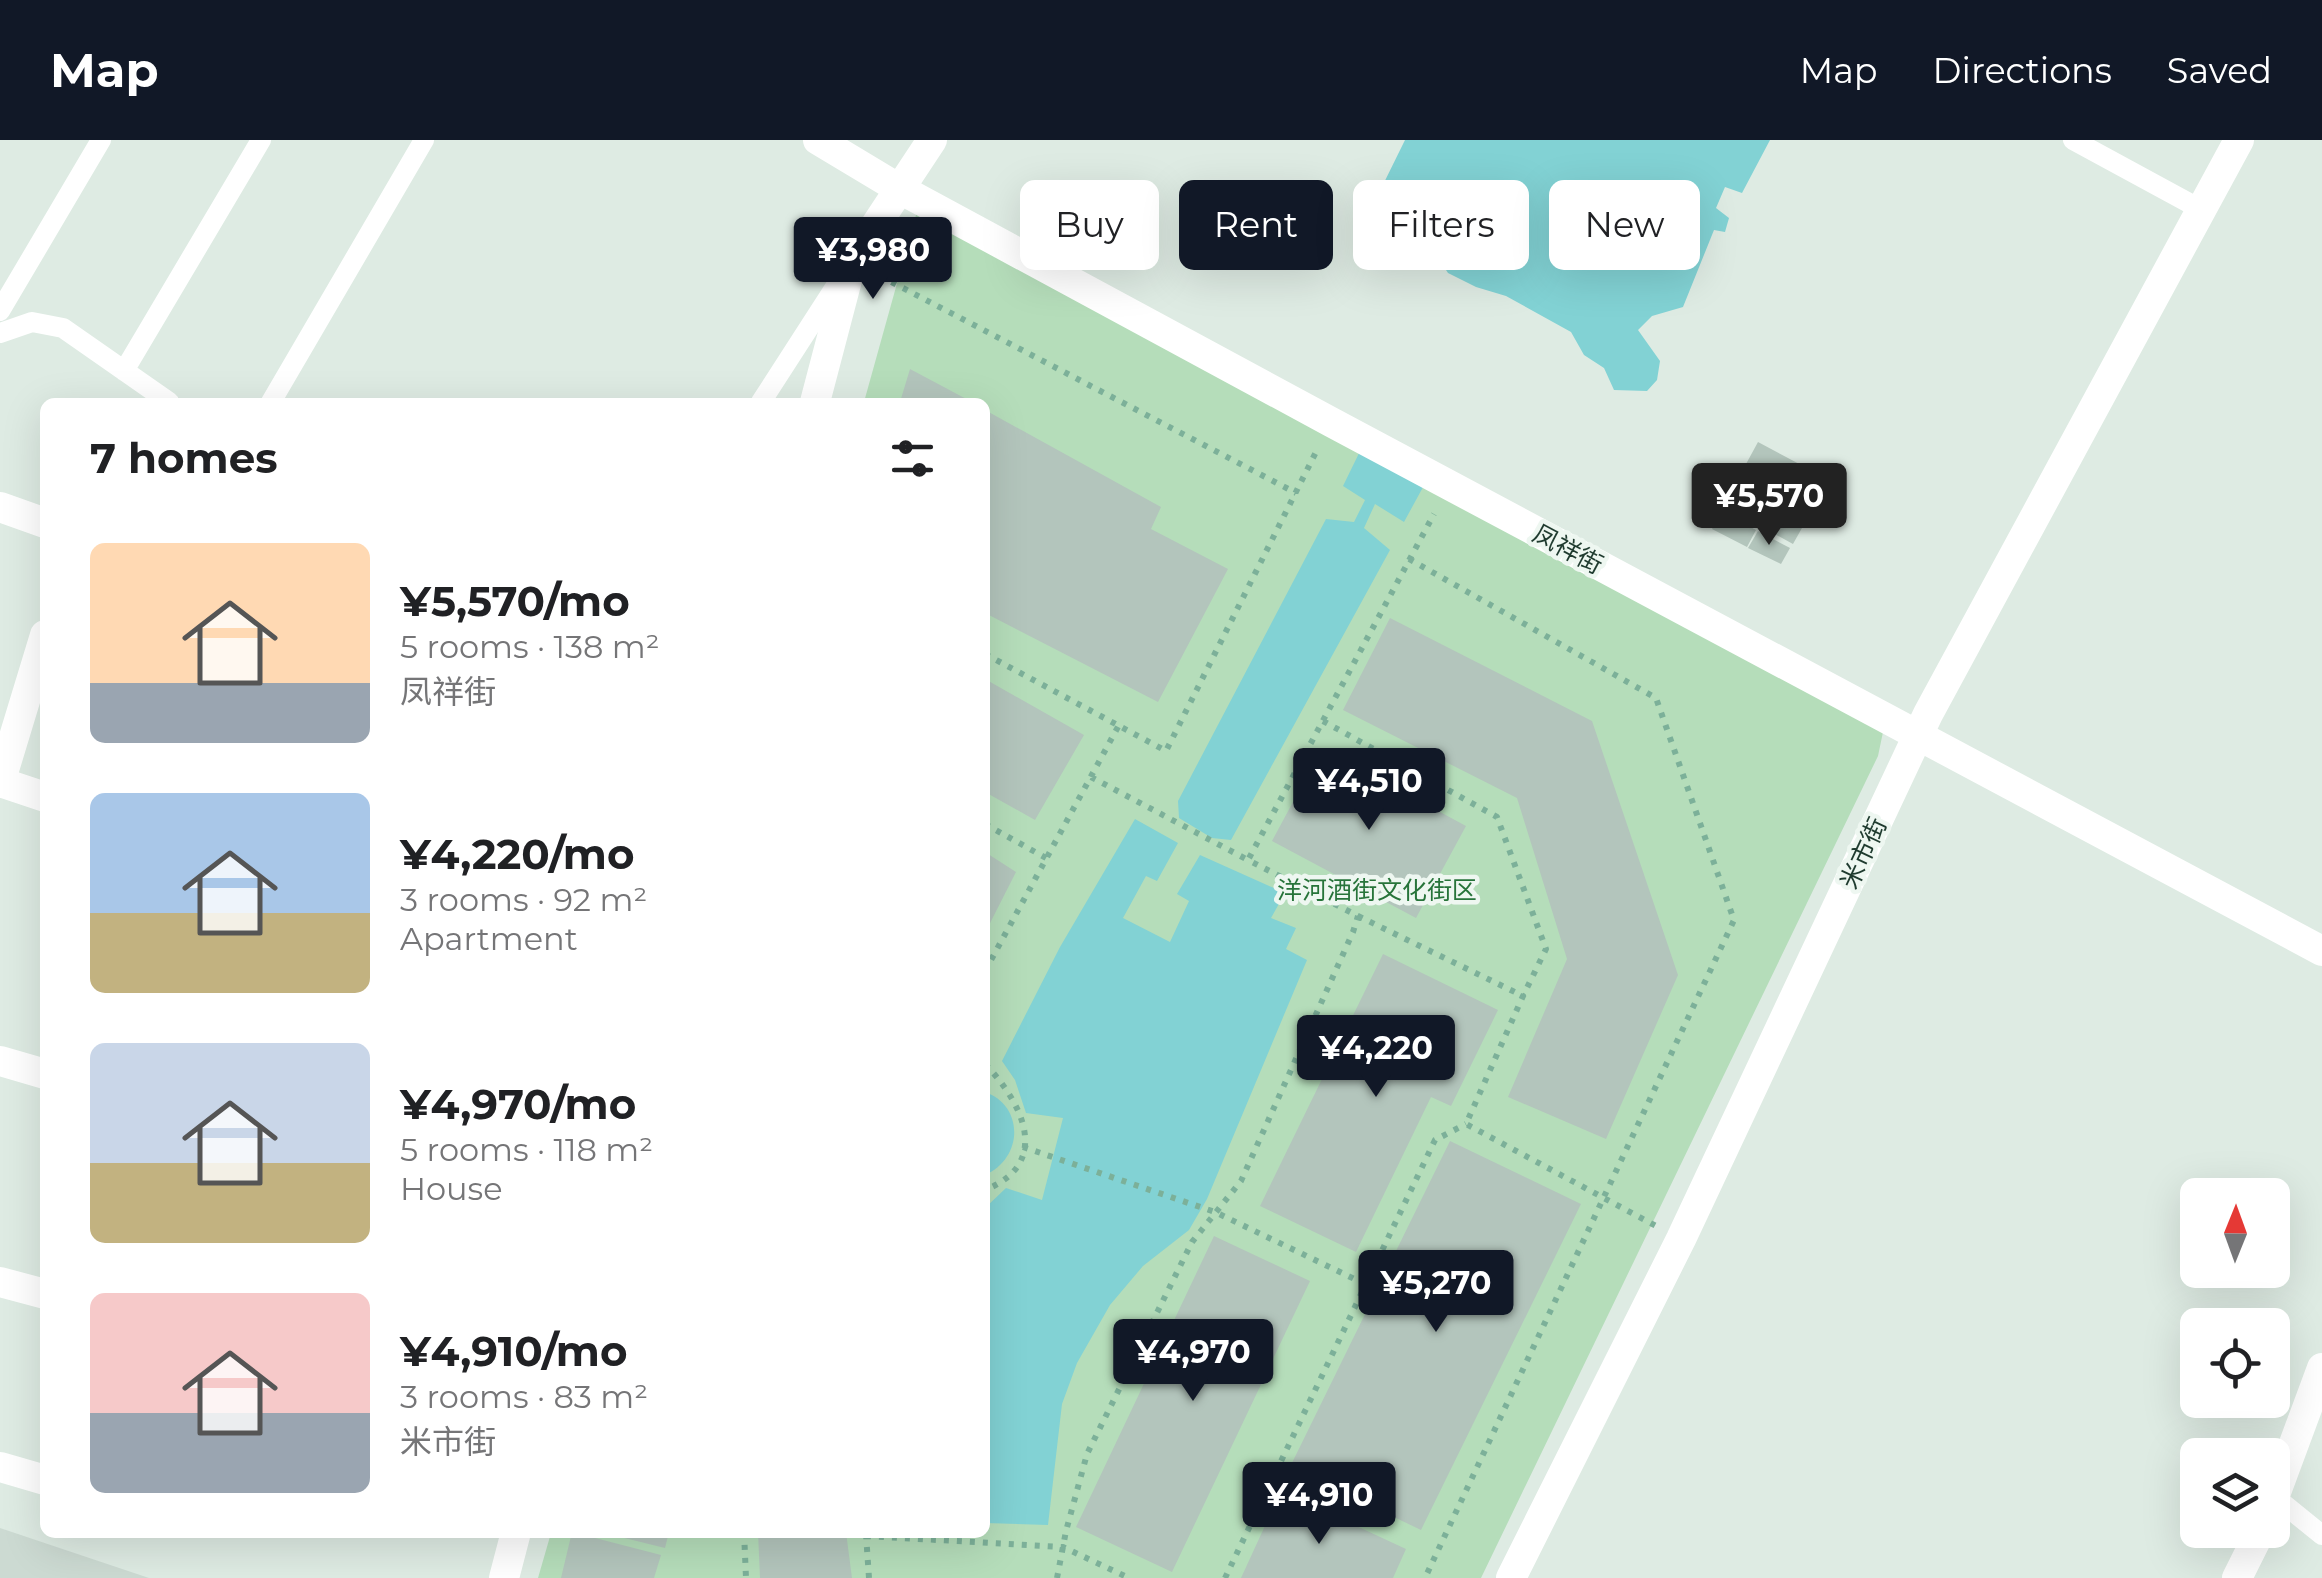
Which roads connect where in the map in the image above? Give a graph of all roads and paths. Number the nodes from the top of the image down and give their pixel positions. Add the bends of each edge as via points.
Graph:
1 (101, 140) edge
2 (261, 140) edge
3 (424, 140) edge
4 (818, 140) edge
5 (932, 140) edge
6 (2073, 140) edge
7 (2239, 140) edge
8 (898, 188) junction
9 (2202, 210) junction
10 (852, 261) junction
11 (0, 311) edge
12 (0, 333) edge
13 (124, 371) junction
14 (163, 398) edge
15 (273, 398) edge
16 (764, 398) edge
17 (816, 398) edge
18 (1331, 422) junction
19 (1450, 486) junction
20 (1296, 494) junction
21 (0, 508) edge
22 (40, 521) edge
23 (1408, 559) junction
24 (40, 651) edge
25 (990, 657) edge
26 (1322, 721) junction
27 (1119, 725) junction
28 (1918, 738) junction
29 (1091, 777) junction
30 (0, 783) edge
31 (40, 795) edge
32 (990, 827) edge
33 (1046, 858) junction
34 (1248, 860) junction
35 (1358, 916) junction
36 (2322, 950) edge
37 (990, 962) edge
38 (1523, 996) junction
39 (0, 1060) edge
40 (990, 1069) edge
41 (40, 1072) edge
42 (1466, 1124) junction
43 (1024, 1147) junction
44 (990, 1187) edge
45 (1604, 1198) junction
46 (1216, 1212) junction
47 (1681, 1239) junction
48 (0, 1282) edge
49 (1366, 1284) junction
50 (40, 1293) edge
51 (2322, 1368) edge
52 (2290, 1456) edge
53 (0, 1466) edge
54 (40, 1478) edge
55 (2290, 1512) edge
56 (2322, 1535) edge
57 (514, 1538) edge
58 (744, 1538) edge
59 (866, 1538) edge
60 (927, 1538) edge
61 (1063, 1547) junction
62 (2252, 1548) edge
63 (504, 1578) edge
64 (746, 1578) edge
65 (869, 1578) edge
66 (1057, 1578) edge
67 (1129, 1578) edge
68 (1225, 1578) edge
69 (1425, 1578) edge
70 (1511, 1578) edge
71 (2237, 1578) edge

1 - 11 lane
2 - 13 lane
3 - 15 lane
4 - 8 street, 凤祥街
5 - 8 street
6 - 9 lane
7 - 9 street, 米市街
8 - 10 street
8 - 16 lane
8 - 18 street, 凤祥街
9 - 28 street, 米市街
10 - 17 street
10 - 20 path
12 - 13 lane via 32,322 63,328
13 - 14 lane
18 - 19 street, 凤祥街
18 - 20 path
19 - 23 path
19 - 28 street, 凤祥街
20 - 27 path via 1166,751
21 - 22 street
23 - 26 path
23 - 45 path via 1656,698 1734,920
24 - 30 street
25 - 27 path
26 - 34 path
26 - 38 path via 1497,816 1546,949
27 - 29 path
28 - 36 street, 凤祥街
28 - 47 street, 米市街
29 - 33 path
29 - 34 path
30 - 31 street
32 - 33 path
33 - 37 path
34 - 35 path
35 - 38 path
35 - 46 path via 1241,1181
38 - 42 path
39 - 41 street
40 - 43 path via 1020,1110
42 - 45 path
42 - 49 path via 1435,1140
43 - 44 path via 1012,1176
43 - 46 path
45 - 47 path
45 - 69 path
46 - 49 path
46 - 61 path via 1192,1242 1087,1454
47 - 70 street, 米市街
48 - 50 street
49 - 68 path
51 - 52 street
53 - 54 street
55 - 56 lane
57 - 63 street
58 - 64 path
59 - 65 path
60 - 61 path
61 - 66 path
61 - 67 path
62 - 71 street

